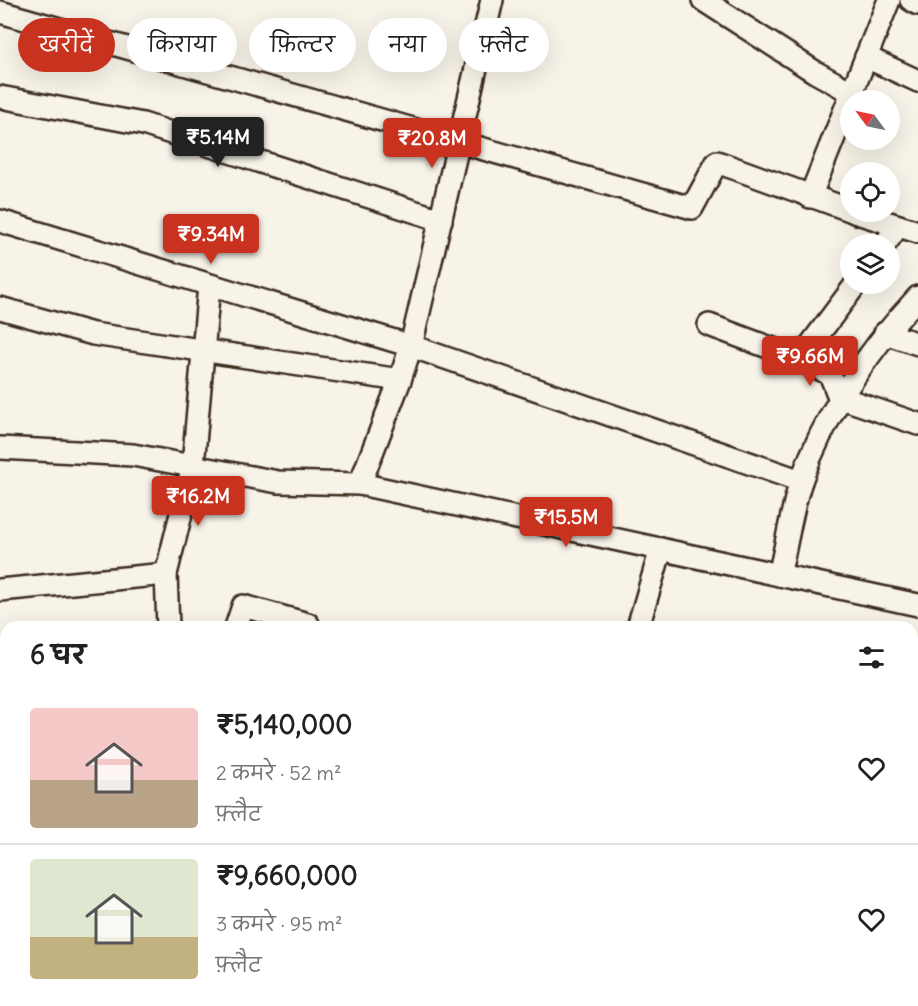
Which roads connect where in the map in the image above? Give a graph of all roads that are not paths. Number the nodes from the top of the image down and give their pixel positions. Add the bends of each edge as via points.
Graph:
1 (492, 0) edge
2 (703, 0) edge
3 (889, 0) edge
4 (911, 0) edge
5 (918, 4) edge
6 (0, 12) edge
7 (866, 57) junction
8 (918, 81) edge
9 (848, 90) edge
10 (853, 90) edge
11 (0, 97) edge
12 (840, 122) edge
13 (459, 142) junction
14 (810, 197) junction
15 (840, 207) edge
16 (441, 220) junction
17 (0, 221) edge
18 (886, 222) edge
19 (908, 229) edge
20 (209, 285) junction
21 (849, 294) edge
22 (918, 297) edge
23 (0, 308) edge
24 (710, 325) dead end
25 (885, 333) junction
26 (918, 344) edge
27 (411, 346) junction
28 (205, 352) junction
29 (800, 359) junction
30 (400, 380) junction
31 (839, 397) junction
32 (918, 424) edge
33 (0, 448) edge
34 (193, 466) junction
35 (801, 481) junction
36 (360, 484) junction
37 (661, 549) junction
38 (166, 574) junction
39 (779, 575) junction
40 (0, 590) edge
41 (918, 605) edge
42 (168, 621) edge
43 (238, 621) edge
44 (297, 621) edge
45 (640, 621) edge

1 - 13 street
2 - 9 street
3 - 7 street
4 - 5 street
6 - 13 street
7 - 8 street
7 - 10 street
11 - 16 street via 143,124
12 - 14 street
13 - 14 street via 692,208 717,162
13 - 16 street
14 - 15 street
16 - 27 street
17 - 20 street
18 - 19 street
20 - 27 street
20 - 28 street
21 - 29 street
22 - 25 street
23 - 28 street via 93,334
24 - 29 street
25 - 26 street
25 - 31 street
27 - 30 street
27 - 35 street
28 - 30 street
28 - 34 street
29 - 31 street via 830,374
30 - 36 street
31 - 32 street
31 - 35 street
33 - 34 street via 133,454
34 - 36 street via 278,482
34 - 38 street
35 - 39 street
36 - 37 street
37 - 39 street
37 - 45 street
38 - 40 street
38 - 42 street
39 - 41 street
43 - 44 street via 243,606

